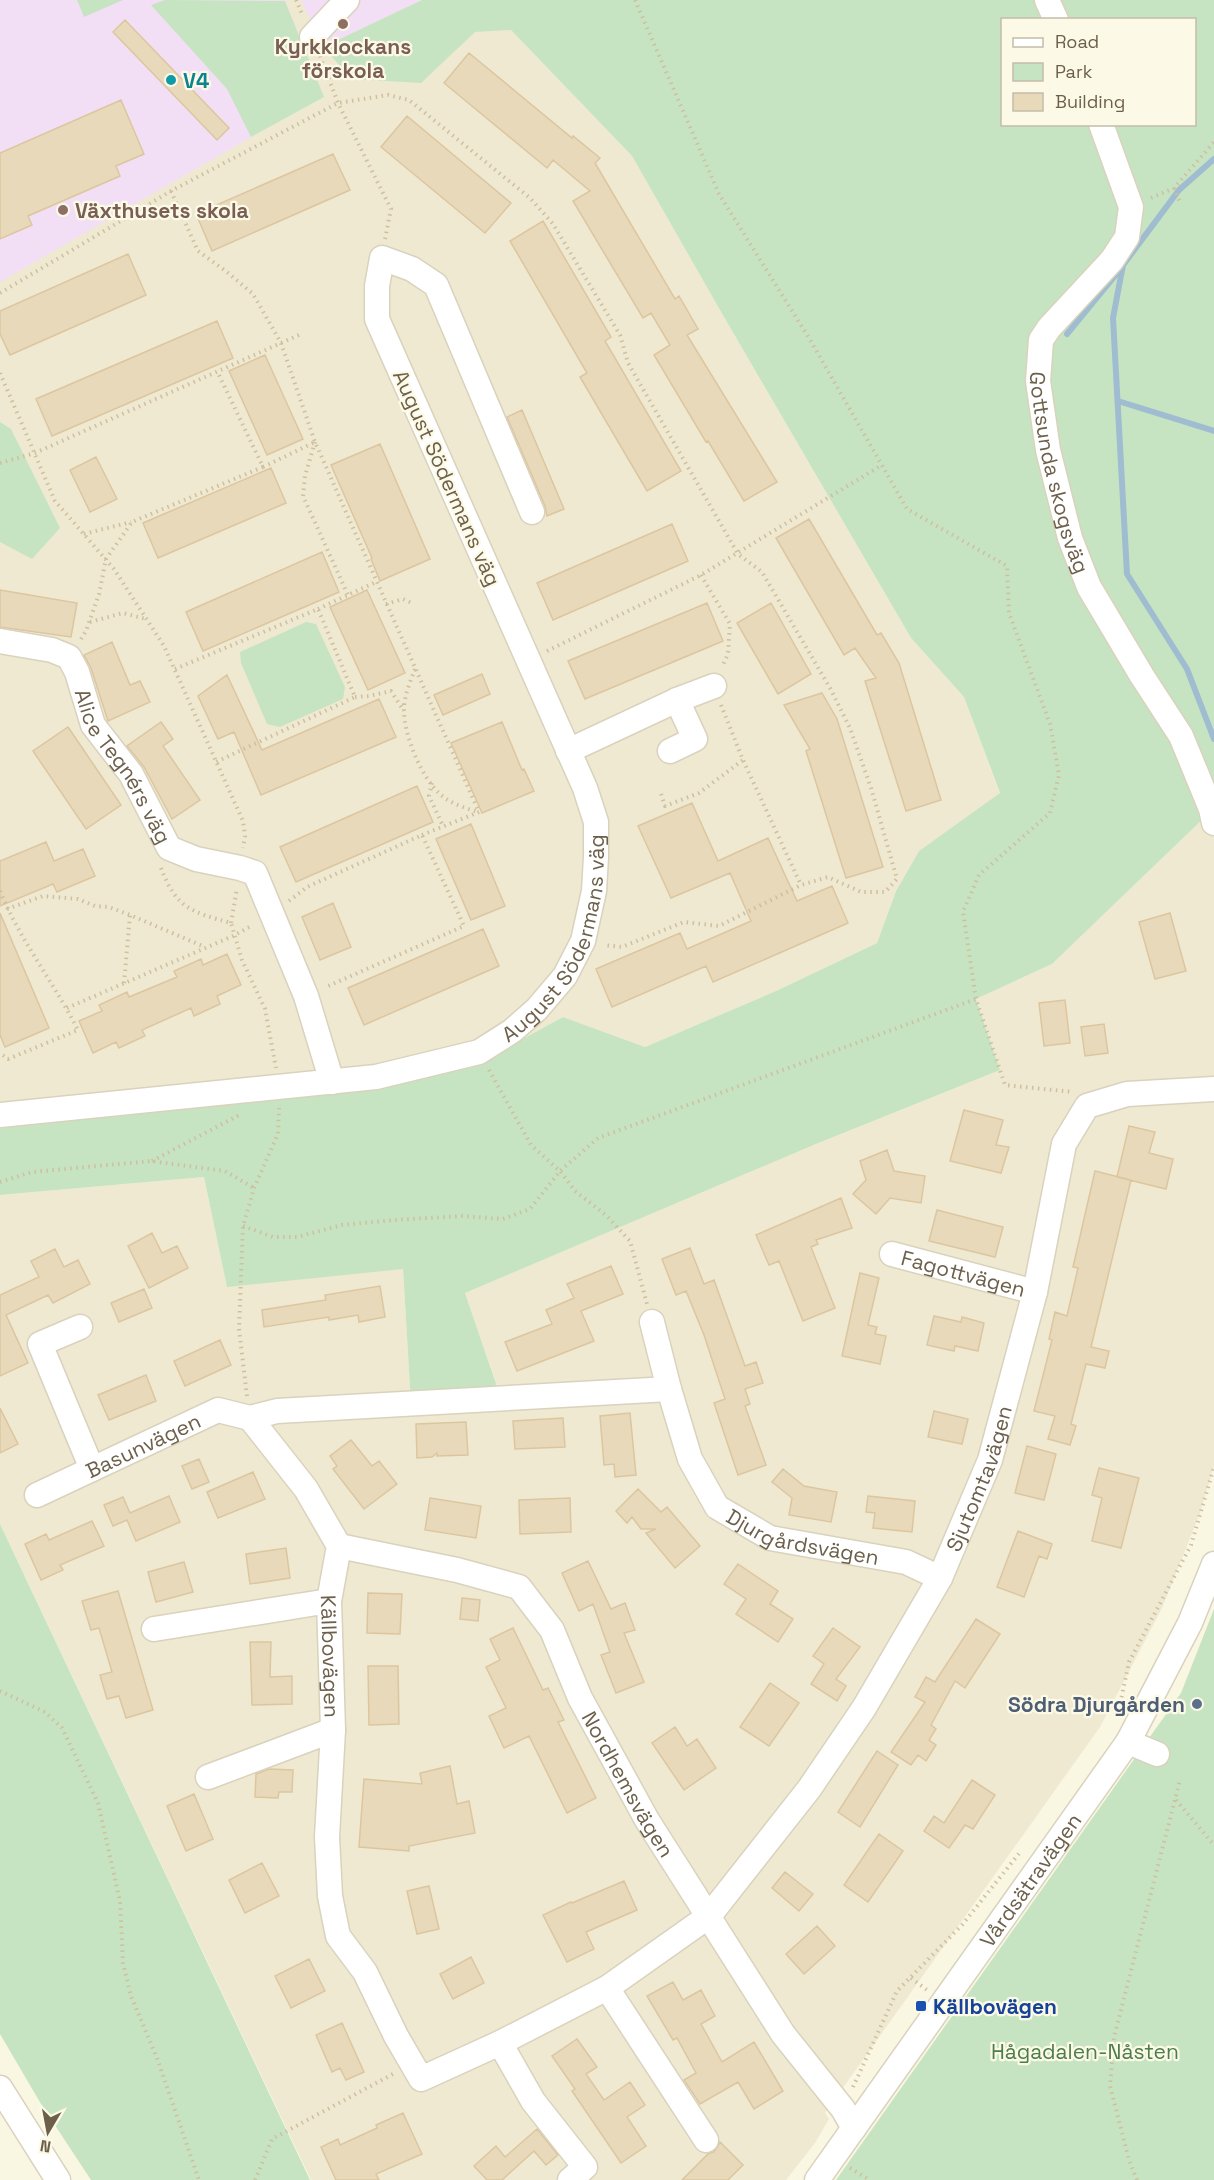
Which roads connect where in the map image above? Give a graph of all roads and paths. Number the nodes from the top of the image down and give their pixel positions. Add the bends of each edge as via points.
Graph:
1 (347, 0) edge
2 (635, 0) edge
3 (1047, 0) edge
4 (1055, 18) edge
5 (312, 37) dead end
6 (338, 103) junction
7 (1102, 126) edge
8 (1214, 142) edge
9 (1174, 188) junction
10 (171, 191) junction
11 (1180, 202) dead end
12 (1131, 207) junction
13 (382, 258) junction
14 (0, 293) edge
15 (299, 335) dead end
16 (281, 343) junction
17 (217, 371) junction
18 (0, 373) edge
19 (315, 442) junction
20 (35, 453) junction
21 (0, 463) edge
22 (882, 465) junction
23 (263, 467) junction
24 (532, 512) dead end
25 (132, 522) junction
26 (84, 534) junction
27 (738, 554) junction
28 (106, 559) junction
29 (701, 575) junction
30 (376, 582) junction
31 (348, 595) junction
32 (386, 604) junction
33 (414, 604) dead end
34 (318, 609) junction
35 (147, 619) junction
36 (89, 622) junction
37 (0, 641) edge
38 (69, 657) junction
39 (527, 661) junction
40 (175, 669) junction
41 (414, 669) junction
42 (714, 686) junction
43 (355, 697) junction
44 (677, 700) junction
45 (404, 711) junction
46 (568, 751) junction
47 (670, 751) dead end
48 (743, 760) junction
49 (216, 762) junction
50 (432, 783) junction
51 (661, 794) dead end
52 (479, 812) junction
53 (1214, 823) edge
54 (443, 826) junction
55 (422, 835) junction
56 (169, 848) junction
57 (240, 868) junction
58 (801, 885) junction
59 (0, 891) edge
60 (8, 909) junction
61 (272, 913) junction
62 (130, 915) junction
63 (231, 923) junction
64 (234, 936) junction
65 (583, 941) junction
66 (206, 947) junction
67 (124, 983) junction
68 (306, 996) junction
69 (976, 999) junction
70 (67, 1008) junction
71 (479, 1052) junction
72 (0, 1053) edge
73 (332, 1082) junction
74 (280, 1087) junction
75 (1214, 1089) edge
76 (1088, 1107) junction
77 (250, 1109) dead end
78 (0, 1115) edge
79 (151, 1161) junction
80 (560, 1171) junction
81 (0, 1182) edge
82 (254, 1188) junction
83 (243, 1226) junction
84 (892, 1254) dead end
85 (1035, 1292) junction
86 (652, 1322) joint
87 (80, 1327) dead end
88 (669, 1389) junction
89 (250, 1418) junction
90 (1214, 1467) edge
91 (92, 1469) junction
92 (37, 1494) dead end
93 (339, 1546) junction
94 (1214, 1564) edge
95 (940, 1578) junction
96 (329, 1601) junction
97 (153, 1629) dead end
98 (0, 1691) edge
99 (1118, 1712) dead end
100 (333, 1730) junction
101 (1128, 1742) junction
102 (1157, 1754) dead end
103 (208, 1777) dead end
104 (1180, 1780) dead end
105 (1175, 1799) junction
106 (1027, 1844) dead end
107 (1214, 1845) edge
108 (710, 1916) junction
109 (911, 1977) junction
110 (607, 1988) junction
111 (931, 1992) dead end
112 (500, 2043) junction
113 (412, 2064) junction
114 (0, 2088) edge
115 (849, 2118) junction
116 (706, 2140) dead end
117 (849, 2168) dead end
118 (58, 2180) edge
119 (199, 2180) edge
120 (255, 2180) edge
121 (570, 2180) edge
122 (817, 2180) edge
123 (870, 2180) edge
124 (1137, 2180) edge

1 - 5 street
2 - 22 path via 719,194
3 - 4 street
6 - 10 path
6 - 13 path via 391,208
6 - 27 path via 388,95 409,100 530,198 553,224 620,335 628,363
7 - 12 street, Gottsunda skogsväg
8 - 9 path
9 - 11 path
9 - 12 path
10 - 14 path
10 - 16 path via 198,252 253,294
12 - 53 street, Gottsunda skogsväg via 1127,237 1112,260 1041,340 1038,381 1048,450 1070,538 1089,587 1181,736
13 - 24 street via 412,269 436,285
13 - 39 street, August Södermans väg via 376,286 377,319
15 - 16 path
16 - 17 path
16 - 19 path
17 - 20 path
17 - 23 path
18 - 20 path
19 - 23 path
19 - 30 path
19 - 31 path via 304,476 303,496
20 - 21 path
20 - 26 path via 55,501
22 - 27 path
22 - 69 path via 907,509 1007,566 1009,613 1050,724 1059,775 1050,813 980,875 963,912
23 - 25 path
25 - 26 path
25 - 28 path
26 - 28 path
27 - 29 path
27 - 58 path via 762,572 850,728 897,879 885,892 861,892 828,877
28 - 35 path
28 - 36 path
29 - 39 path
29 - 42 path via 730,624 728,654
30 - 31 path
30 - 32 path
31 - 34 path
32 - 33 path via 404,599
32 - 41 path
34 - 40 path
34 - 43 path
35 - 36 path via 123,613
35 - 40 path
36 - 38 path
37 - 38 street
38 - 56 street, Alice Tegnérs väg via 93,725 131,774
39 - 46 street, August Södermans väg
40 - 49 path
41 - 45 path
41 - 52 path
42 - 44 street
42 - 48 path
43 - 45 path via 391,691
43 - 49 path
44 - 46 street
44 - 47 street via 695,739
45 - 50 path via 414,752
46 - 65 street, August Södermans väg via 596,822 594,891
48 - 51 path via 699,793 665,806
48 - 58 path
49 - 57 path via 243,821
50 - 52 path via 440,794 456,804
50 - 54 path via 429,796
52 - 54 path
54 - 55 path
55 - 61 path via 307,887
55 - 68 path via 464,926
56 - 57 street, Alice Tegnérs väg via 195,859
56 - 63 path via 161,869 176,900 202,915
57 - 61 street, Alice Tegnérs väg via 255,873
57 - 63 path
58 - 65 path via 719,926 684,922 622,947
59 - 60 path
60 - 62 path via 43,896 78,899
60 - 70 path
61 - 64 path
61 - 68 street, Alice Tegnérs väg
62 - 66 path
62 - 67 path
63 - 64 path
64 - 66 path
64 - 74 path via 265,1009
65 - 71 street, August Södermans väg via 565,976 537,1009
66 - 67 path
67 - 70 path
68 - 73 street, Alice Tegnérs väg
69 - 76 path via 1005,1085 1072,1091
69 - 80 path via 598,1138
70 - 72 path via 78,1030 8,1059
71 - 73 street, August Södermans väg via 376,1077
71 - 80 path via 531,1145
73 - 74 street, August Södermans väg
74 - 78 street, August Södermans väg
74 - 82 path via 278,1134
75 - 76 street via 1127,1094
76 - 85 street, Sjutomtavägen via 1064,1144
77 - 79 path
79 - 81 path via 32,1172
79 - 82 path via 225,1171
80 - 83 path via 530,1209 503,1219 462,1216 385,1221 342,1225 289,1237 273,1237
80 - 86 path via 575,1191 630,1240
82 - 83 path
83 - 89 path via 238,1329
84 - 85 street, Fagottvägen
85 - 95 street, Sjutomtavägen via 990,1460
86 - 88 street, Djurgårdsvägen
87 - 91 street via 40,1344
88 - 89 street via 278,1411
88 - 95 street, Djurgårdsvägen via 690,1459 717,1507 770,1538 906,1562
89 - 91 street, Basunvägen via 218,1410
89 - 93 street via 306,1489
90 - 99 path via 1191,1545 1129,1662
91 - 92 street, Basunvägen
93 - 96 street, Källbovägen
93 - 108 street, Nordhemsvägen via 519,1587 552,1630 580,1698 647,1820
94 - 101 street, Vårdsätravägen via 1191,1623
95 - 108 street, Sjutomtavägen via 864,1707 809,1789
96 - 97 street
96 - 100 street, Källbovägen
98 - 119 path via 45,1712 62,1728 98,1803 120,1901 123,1963 131,1996
100 - 103 street
100 - 113 street, Källbovägen via 327,1837 330,1896 338,1936 365,1972
101 - 102 street
101 - 115 street, Vårdsätravägen
104 - 105 path
105 - 107 path
105 - 124 path via 1114,2037 1110,2086
106 - 109 path via 962,1925
108 - 110 street
108 - 115 street, Nordhemsvägen via 783,2034
109 - 111 path
109 - 115 path via 897,1991
110 - 112 street
110 - 116 street
112 - 113 street via 421,2079
112 - 121 street via 533,2101 585,2167
113 - 120 path via 272,2139
114 - 118 street
115 - 122 street, Vårdsätravägen
117 - 123 path

